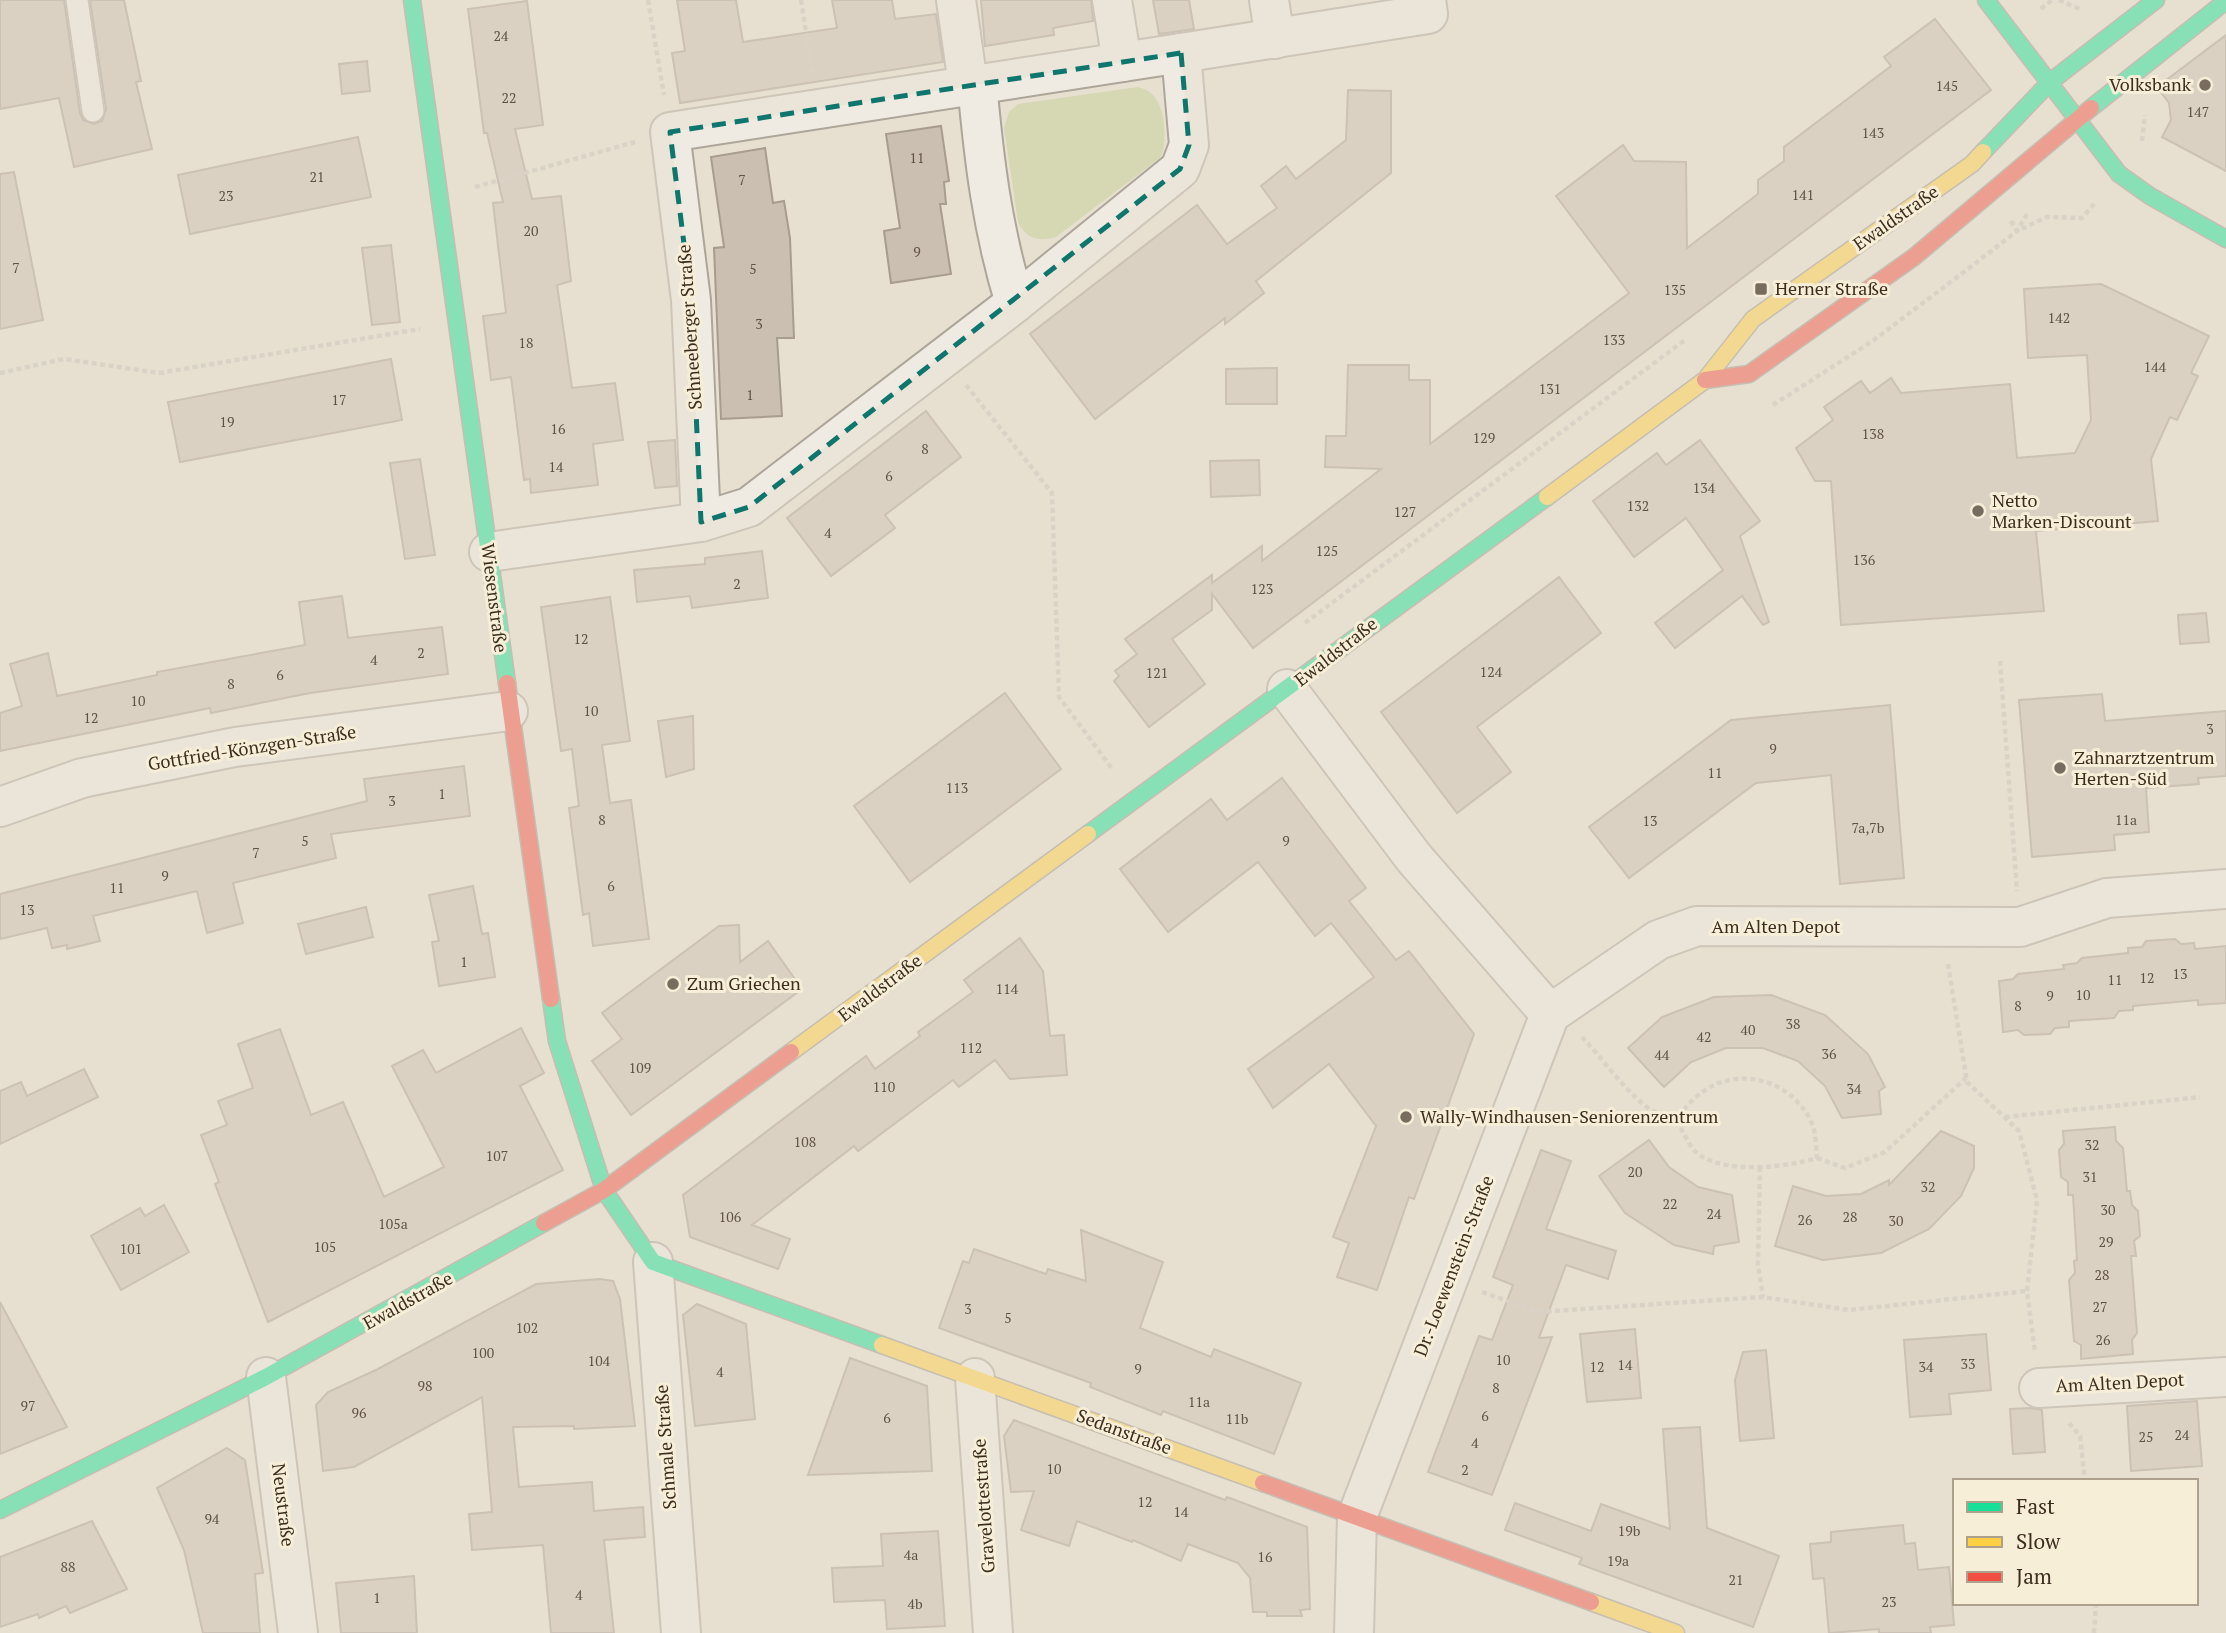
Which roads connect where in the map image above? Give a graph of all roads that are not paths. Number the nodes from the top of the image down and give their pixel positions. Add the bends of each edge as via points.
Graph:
1 (76, 0) edge
2 (412, 0) edge
3 (956, 0) edge
4 (1112, 0) edge
5 (1269, 0) edge
6 (1426, 0) edge
7 (1986, 0) edge
8 (2156, 0) edge
9 (2226, 1) edge
10 (1275, 38) junction
11 (1181, 53) junction
12 (1122, 62) junction
13 (2050, 82) junction
14 (972, 83) junction
15 (93, 111) dead end
16 (2078, 119) junction
17 (2226, 239) edge
18 (1015, 303) junction
19 (1705, 380) junction
20 (701, 522) junction
21 (489, 552) junction
22 (1287, 689) junction
23 (508, 711) junction
24 (0, 807) edge
25 (2226, 889) edge
26 (1550, 1014) junction
27 (604, 1190) junction
28 (653, 1262) junction
29 (266, 1377) junction
30 (2226, 1377) edge
31 (975, 1378) junction
32 (2039, 1388) road end
33 (0, 1510) edge
34 (1357, 1517) junction
35 (298, 1633) edge
36 (681, 1633) edge
37 (993, 1633) edge
38 (1354, 1633) edge
39 (1676, 1633) edge

1 - 15 lane
2 - 21 main road, Wiesenstraße
3 - 14 street
4 - 12 street
5 - 10 street
6 - 10 street via 1428,14
7 - 13 main road
8 - 13 main road
9 - 16 main road
10 - 11 street
11 - 12 street
11 - 18 street via 1189,145 1180,169
12 - 14 street
13 - 16 main road
13 - 19 main road, Ewaldstraße via 1972,164 1753,319
14 - 18 street via 998,247
14 - 20 street, Schneeberger Straße via 670,132 691,300
16 - 17 main road via 2119,174
16 - 19 main road, Ewaldstraße via 1914,257 1749,374
18 - 20 street via 749,507
19 - 22 main road, Ewaldstraße
20 - 21 street
21 - 23 main road, Wiesenstraße
22 - 26 street via 1414,858
22 - 27 main road, Ewaldstraße
23 - 24 street, Gottfried-Könzgen-Straße via 234,747 82,778
23 - 27 main road, Wiesenstraße via 557,1041
25 - 26 street, Am Alten Depot via 2107,898 2020,927 1697,926 1658,940
26 - 34 street, Dr.-Loewenstein-Straße
27 - 28 main road
27 - 29 main road, Ewaldstraße
28 - 31 main road, Sedanstraße
28 - 36 street, Schmale Straße
29 - 33 main road, Ewaldstraße
29 - 35 street, Neustraße
30 - 32 street, Am Alten Depot
31 - 34 main road, Sedanstraße
31 - 37 street, Gravelottestraße
34 - 38 street, Dr.-Loewenstein-Straße
34 - 39 main road, Sedanstraße

